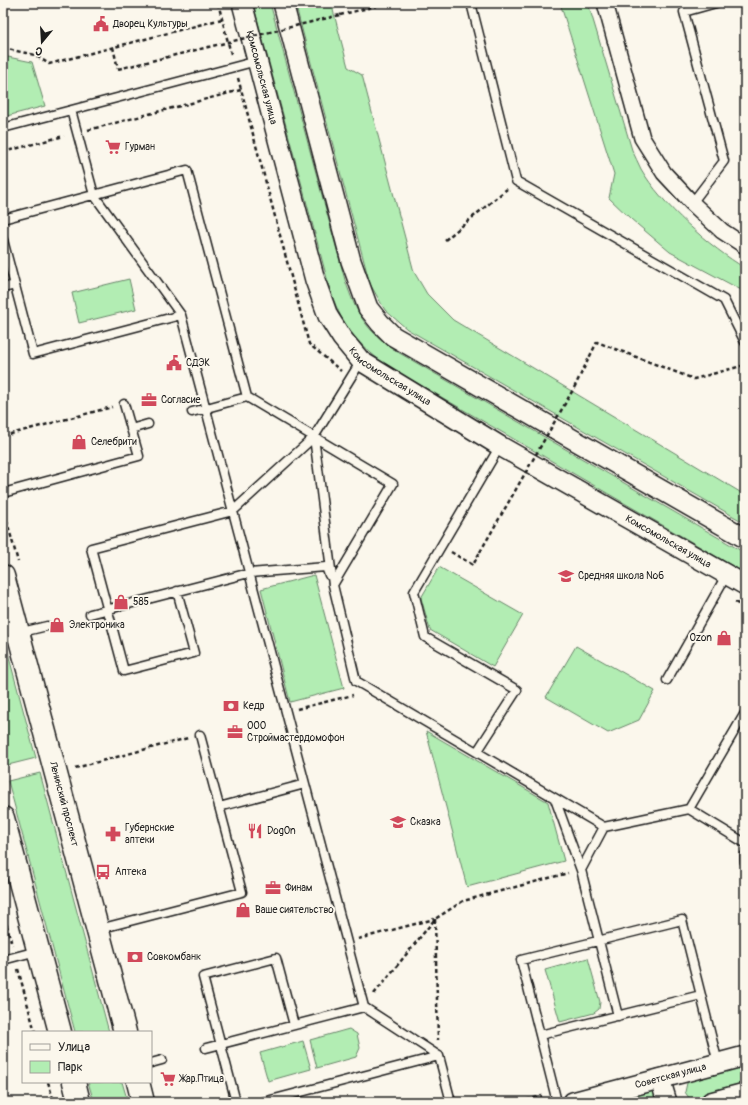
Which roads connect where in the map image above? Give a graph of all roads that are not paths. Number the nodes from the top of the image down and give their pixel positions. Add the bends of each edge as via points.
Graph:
1 (242, 3) edge
2 (282, 3) edge
3 (471, 3) edge
4 (605, 3) edge
5 (716, 3) edge
6 (257, 61) junction
7 (71, 110) junction
8 (3, 128) edge
9 (94, 195) junction
10 (692, 204) junction
11 (3, 219) edge
12 (3, 240) edge
13 (745, 246) edge
14 (15, 285) junction
15 (3, 288) edge
16 (181, 315) junction
17 (745, 342) edge
18 (361, 361) junction
19 (247, 397) junction
20 (124, 404) road end
21 (205, 408) junction
22 (192, 412) dead end
23 (148, 424) dead end
24 (131, 429) junction
25 (314, 437) junction
26 (500, 446) junction
27 (3, 493) edge
28 (233, 511) junction
29 (745, 538) edge
30 (249, 572) junction
31 (726, 574) junction
32 (3, 576) edge
33 (333, 585) junction
34 (745, 585) edge
35 (177, 591) junction
36 (107, 610) junction
37 (90, 614) dead end
38 (46, 626) dead end
39 (18, 633) junction
40 (667, 680) dead end
41 (745, 713) edge
42 (200, 735) road end
43 (477, 752) junction
44 (305, 784) junction
45 (555, 799) junction
46 (219, 806) junction
47 (689, 809) junction
48 (3, 818) edge
49 (604, 827) junction
50 (745, 844) edge
51 (745, 855) edge
52 (745, 862) edge
53 (581, 870) junction
54 (97, 930) junction
55 (599, 941) junction
56 (38, 951) junction
57 (3, 960) edge
58 (701, 995) junction
59 (364, 1007) junction
60 (618, 1016) junction
61 (294, 1025) junction
62 (60, 1031) edge
63 (125, 1031) edge
64 (540, 1035) junction
65 (221, 1044) junction
66 (206, 1048) dead end
67 (439, 1056) junction
68 (745, 1056) edge
69 (162, 1060) dead end
70 (152, 1063) edge
71 (718, 1064) junction
72 (660, 1079) junction
73 (74, 1083) edge
74 (138, 1083) edge
75 (745, 1093) edge
76 (622, 1096) edge
77 (79, 1102) edge
78 (143, 1102) edge
79 (236, 1102) edge
80 (263, 1102) edge
81 (451, 1102) edge
82 (557, 1102) edge
83 (573, 1102) edge
84 (666, 1102) edge
85 (711, 1102) edge

1 - 6 street, Комсомольская улица
2 - 29 street via 351,261 368,308 380,323 393,336
3 - 17 lane via 516,181 724,300
4 - 10 street via 642,138 664,173
5 - 10 lane via 684,12 724,161
6 - 7 lane
6 - 18 street, Комсомольская улица via 315,280 328,316
7 - 8 lane
7 - 9 lane
9 - 11 lane
9 - 16 lane
9 - 19 lane via 187,170
10 - 13 street via 722,231
12 - 14 lane
14 - 15 lane
14 - 16 lane via 33,354
16 - 21 lane
18 - 25 lane
18 - 26 street, Комсомольская улица
19 - 21 lane
19 - 25 lane
20 - 24 lane
21 - 22 lane
21 - 28 lane
23 - 24 lane
24 - 27 lane via 139,456
25 - 28 lane
25 - 33 lane
25 - 33 lane via 393,484
26 - 31 street, Комсомольская улица
26 - 43 lane via 414,592 425,637 517,690
28 - 30 lane
28 - 36 lane via 91,548
30 - 33 lane via 326,567
30 - 35 lane
30 - 44 lane
31 - 34 street, Комсомольская улица
31 - 40 lane
32 - 39 main road, Ленинский проспект
33 - 43 lane via 356,681
35 - 36 lane
35 - 36 lane via 194,653 124,671
36 - 37 lane
38 - 39 lane
39 - 54 main road, Ленинский проспект
41 - 47 lane
42 - 46 lane
43 - 45 lane
44 - 46 lane
44 - 59 lane
45 - 49 lane
45 - 53 lane
46 - 54 lane via 242,892
47 - 49 lane
47 - 50 lane
48 - 56 main road
49 - 53 lane
51 - 52 lane
53 - 55 lane
54 - 63 main road, Ленинский проспект
55 - 58 lane via 682,920
55 - 60 lane
55 - 64 lane via 521,960
56 - 57 lane
56 - 62 main road
58 - 60 lane
58 - 71 lane
59 - 61 lane
59 - 67 lane
60 - 64 lane
61 - 65 lane
61 - 65 lane via 276,958 203,977
64 - 82 lane
65 - 66 lane
65 - 79 lane
67 - 80 lane
67 - 81 lane
68 - 71 street, Советская улица
69 - 70 lane
71 - 72 street, Советская улица
72 - 76 street, Советская улица
72 - 84 street
73 - 77 main road
74 - 78 main road
75 - 85 street
76 - 83 street, Советская улица

